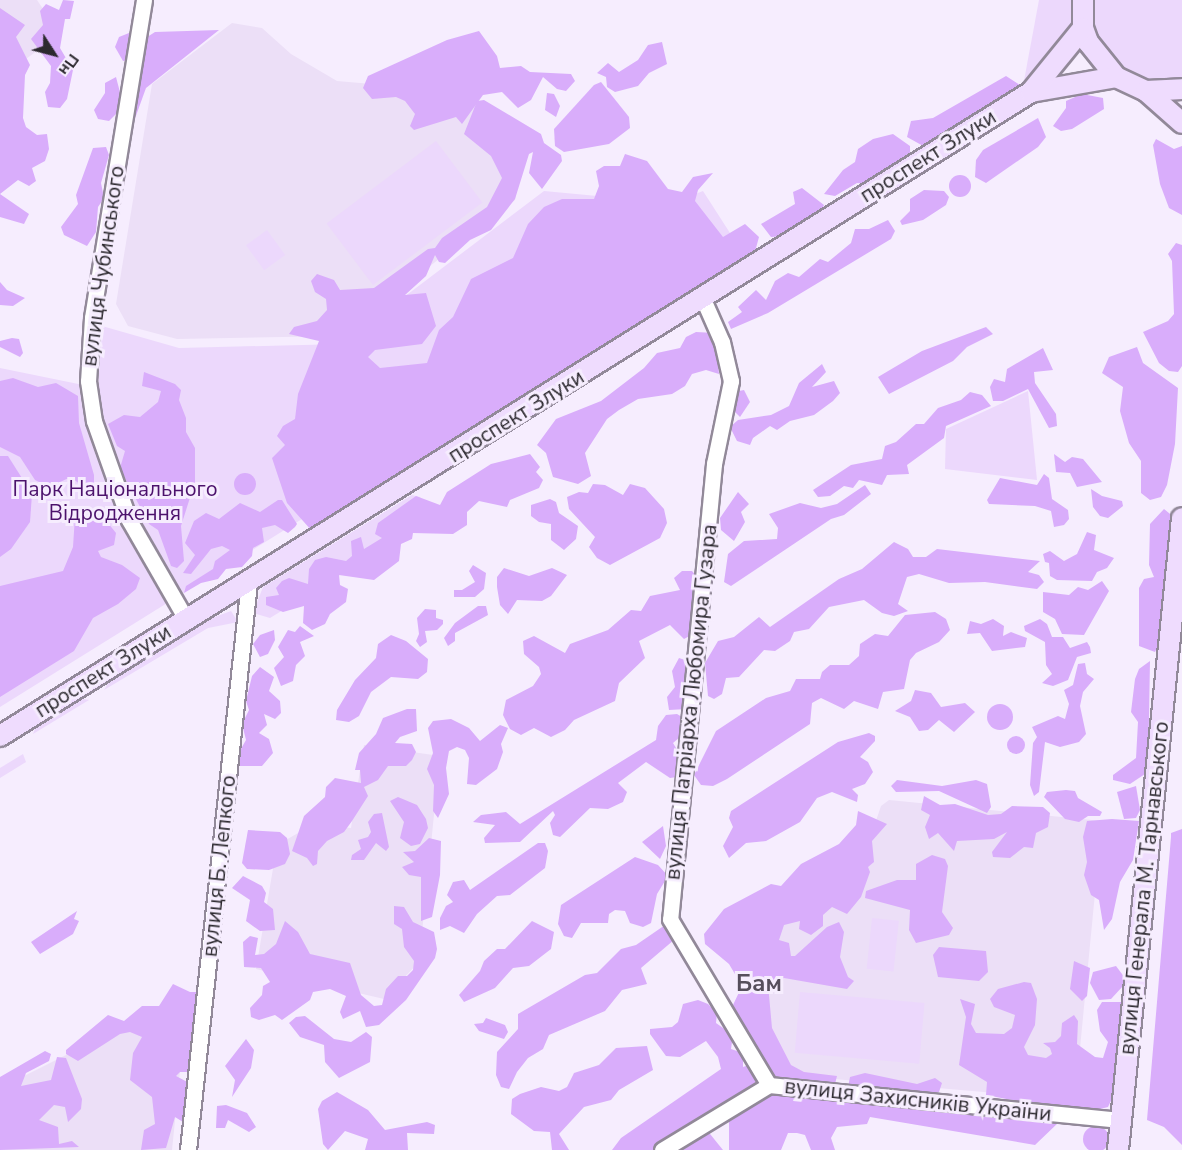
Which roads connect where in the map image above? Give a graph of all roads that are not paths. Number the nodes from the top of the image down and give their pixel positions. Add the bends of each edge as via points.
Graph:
1 (144, 0) edge
2 (1083, 0) edge
3 (1083, 28) junction
4 (1116, 77) junction
5 (1182, 89) edge
6 (1146, 91) junction
7 (1031, 92) junction
8 (1182, 123) edge
9 (703, 299) junction
10 (1182, 518) edge
11 (249, 582) junction
12 (186, 619) junction
13 (0, 736) edge
14 (769, 1085) junction
15 (1120, 1120) junction
16 (188, 1150) edge
17 (662, 1150) edge
18 (1118, 1150) edge

1 - 12 street, вулиця Чубинського via 92,318 88,381 93,421 129,520
2 - 3 main road
3 - 4 main road via 1095,53
3 - 7 main road, проспект Злуки
4 - 6 main road
4 - 7 main road, проспект Злуки
5 - 6 main road
6 - 8 main road
7 - 9 main road, проспект Злуки
9 - 11 main road, проспект Злуки
9 - 14 street, вулиця Патріарха Любомира Гузара via 723,342 731,381 714,465 670,919
10 - 15 main road, вулиця Генерала М. Тарнавського
11 - 12 main road, проспект Злуки
11 - 16 street, вулиця Б. Лепкого
12 - 13 main road, проспект Злуки
14 - 15 street, вулиця Захисників України
14 - 17 street, вулиця Захисників України
15 - 18 main road, вулиця Генерала М. Тарнавського

